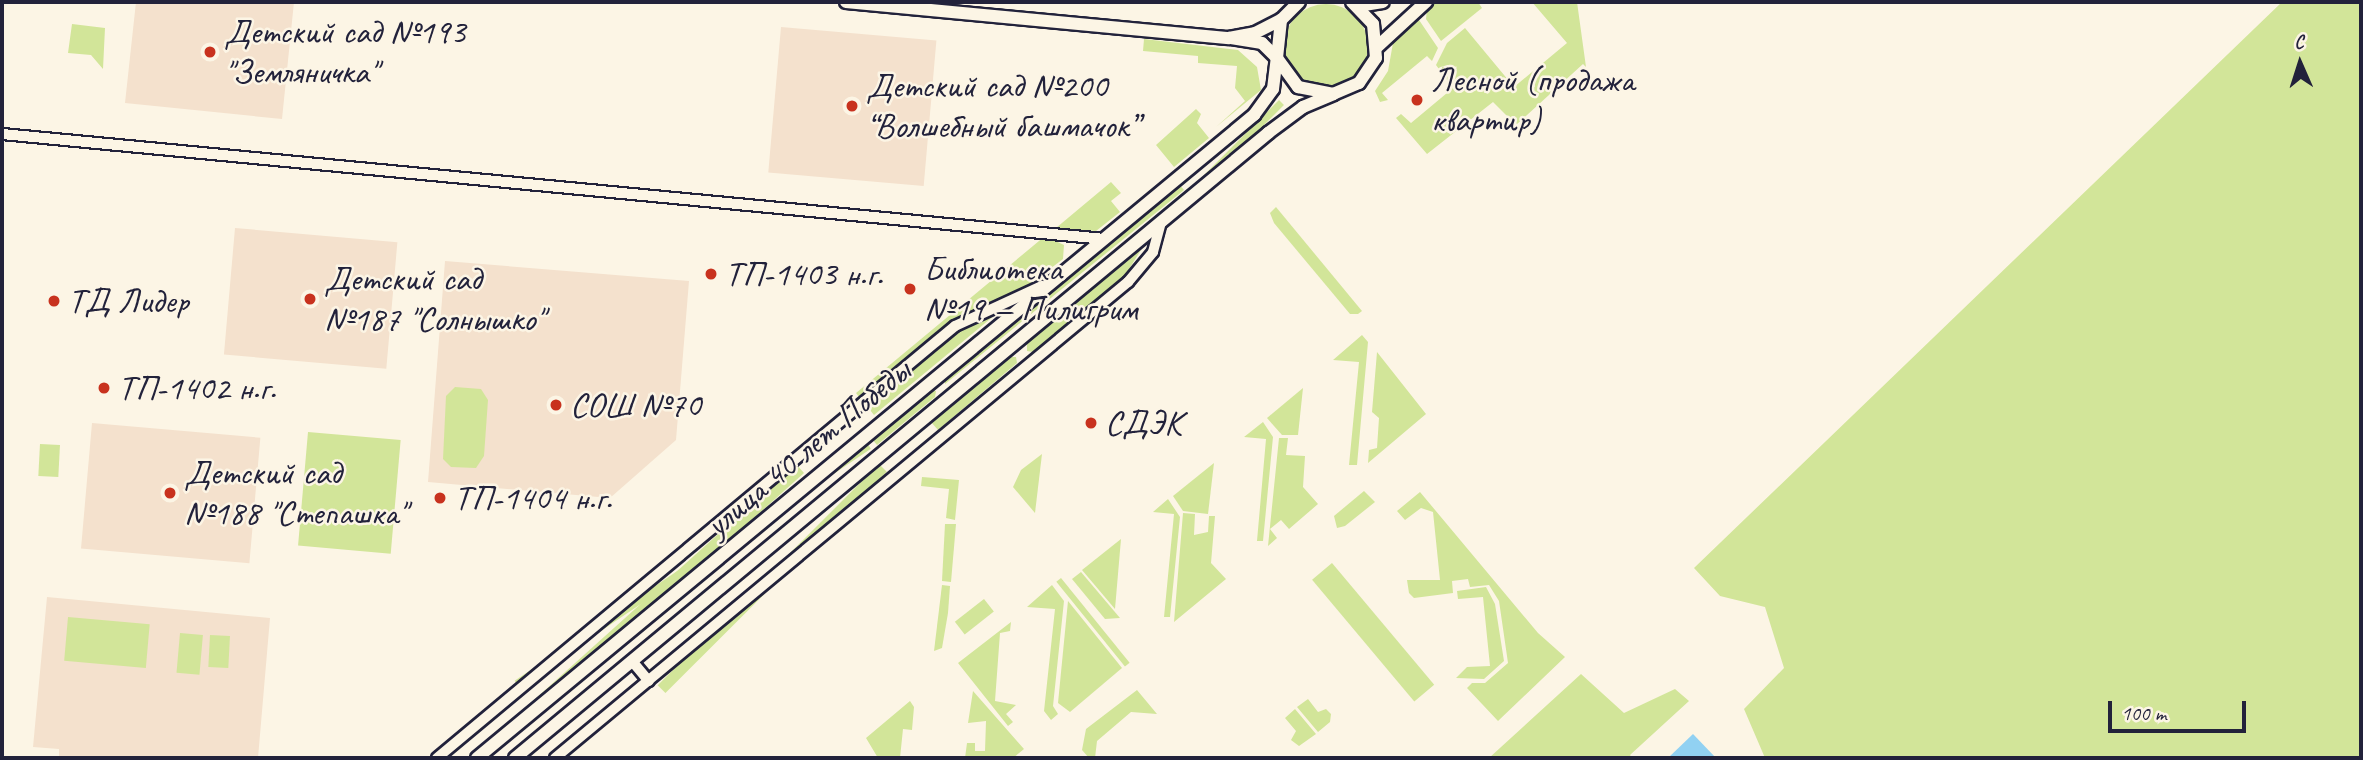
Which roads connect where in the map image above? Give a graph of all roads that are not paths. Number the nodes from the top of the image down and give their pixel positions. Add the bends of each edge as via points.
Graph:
1 (846, 2) edge
2 (1298, 2) edge
3 (1383, 2) edge
4 (1426, 2) edge
5 (1355, 4) edge
6 (1281, 20) junction
7 (1229, 38) junction
8 (1377, 47) junction
9 (1277, 58) junction
10 (1333, 94) junction
11 (2, 134) edge
12 (1161, 222) junction
13 (1104, 239) junction
14 (1054, 281) junction
15 (934, 380) junction
16 (950, 398) junction
17 (632, 661) junction
18 (649, 681) junction
19 (437, 758) edge
20 (477, 758) edge
21 (515, 758) edge
22 (555, 758) edge

1 - 7 main road
2 - 6 main road
3 - 5 main road
4 - 8 main road
5 - 8 main road via 1373,24
6 - 7 main road via 1255,33
6 - 9 main road, улица 40 лет Победы
7 - 9 main road via 1262,43
8 - 10 main road, улица 40 лет Победы via 1364,79
9 - 10 main road via 1298,87
9 - 13 main road, улица 40 лет Победы via 1273,89 1254,115
10 - 12 main road, улица 40 лет Победы via 1284,120
11 - 13 street
12 - 16 main road, улица 40 лет Победы
12 - 18 street via 1153,252 1128,282
13 - 14 main road, улица 40 лет Победы
14 - 15 main road, улица 40 лет Победы
14 - 19 street via 955,326
15 - 16 main road
15 - 20 main road, улица 40 лет Победы
16 - 17 main road, улица 40 лет Победы
17 - 18 street
17 - 21 main road, улица 40 лет Победы
18 - 22 street

